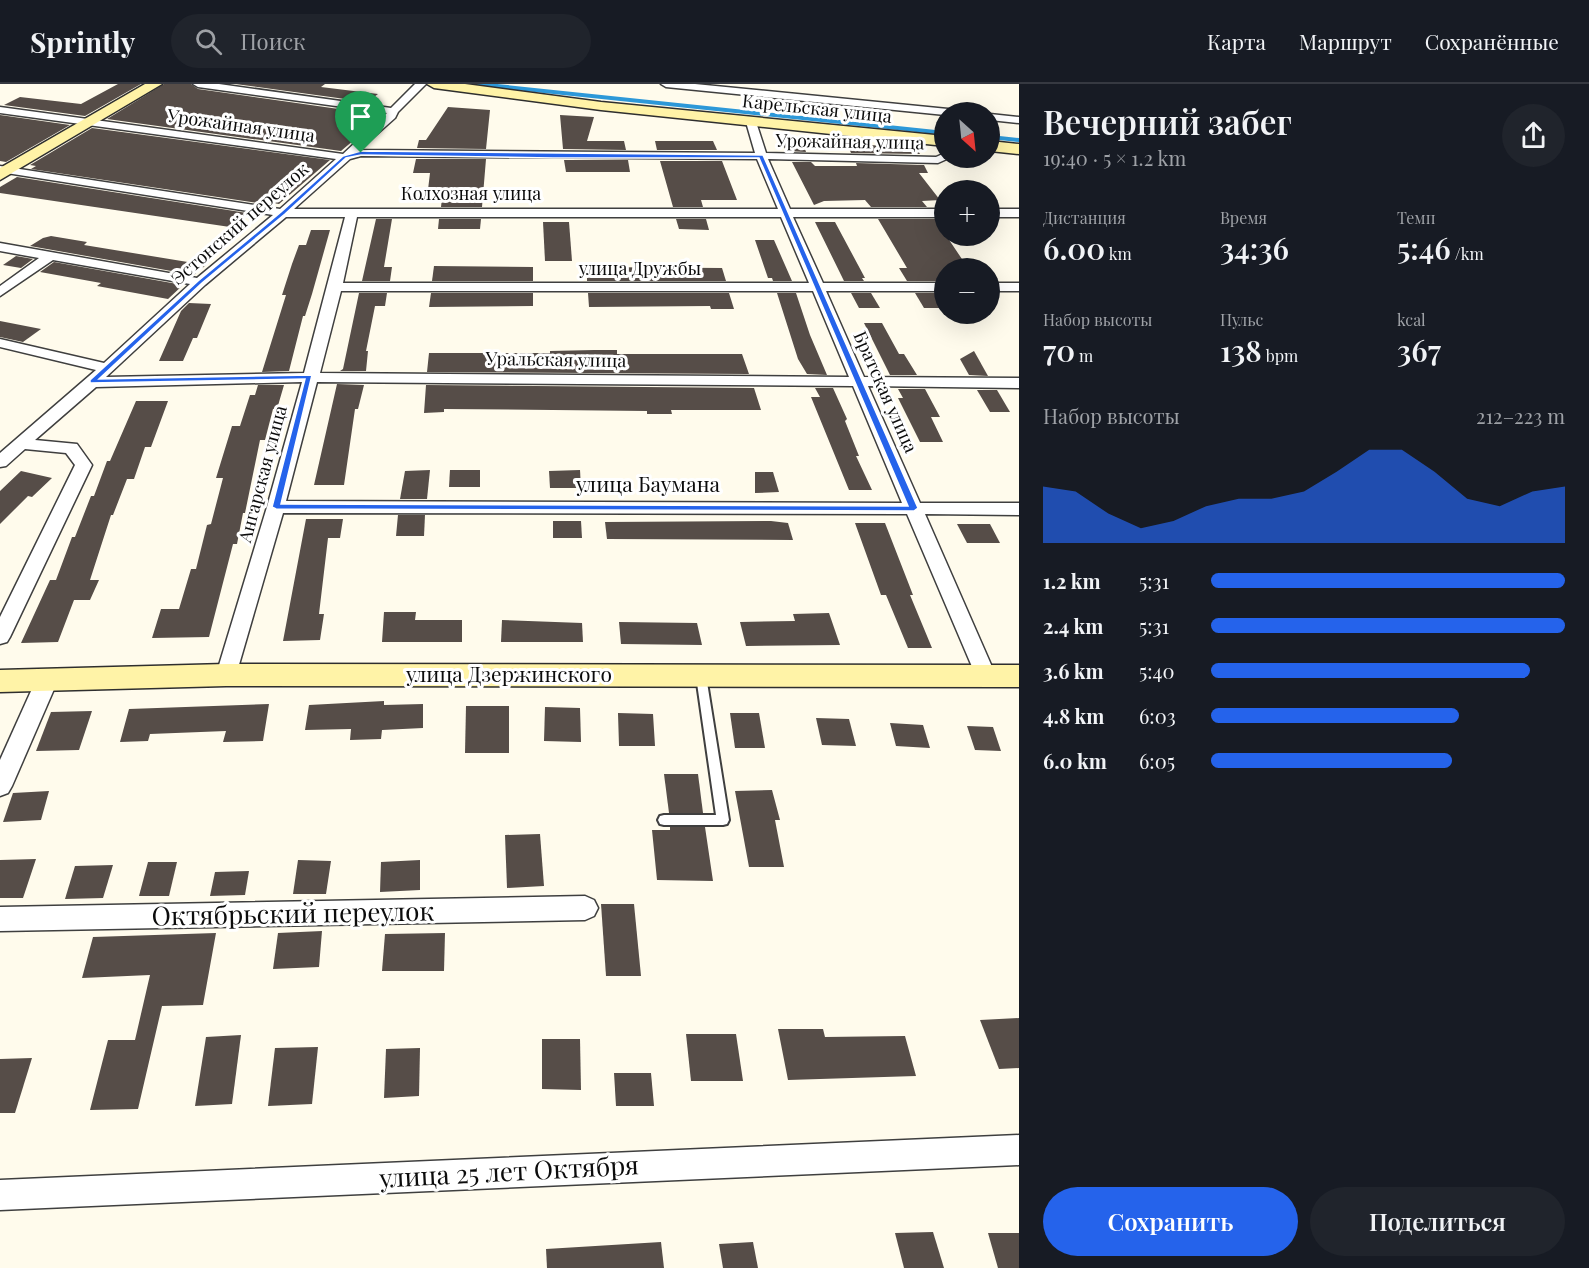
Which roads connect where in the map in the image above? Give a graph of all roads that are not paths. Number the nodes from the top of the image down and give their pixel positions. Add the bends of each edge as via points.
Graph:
1 (155, 84) edge
2 (198, 84) edge
3 (421, 84) edge
4 (666, 84) edge
5 (442, 85) edge
6 (0, 110) edge
7 (393, 111) junction
8 (934, 111) edge
9 (1000, 118) edge
10 (1019, 120) edge
11 (89, 122) junction
12 (751, 122) junction
13 (934, 140) edge
14 (1000, 147) edge
15 (1019, 149) edge
16 (761, 156) junction
17 (344, 157) junction
18 (934, 160) edge
19 (3, 171) edge
20 (785, 212) junction
21 (283, 213) junction
22 (351, 213) junction
23 (934, 213) edge
24 (1000, 213) edge
25 (1019, 213) edge
26 (0, 247) edge
27 (50, 256) junction
28 (200, 282) junction
29 (817, 286) junction
30 (335, 287) junction
31 (934, 287) edge
32 (1000, 287) edge
33 (1019, 287) edge
34 (0, 292) edge
35 (0, 344) edge
36 (106, 368) junction
37 (309, 377) junction
38 (92, 382) junction
39 (860, 382) junction
40 (1019, 383) edge
41 (21, 444) junction
42 (0, 462) edge
43 (276, 507) junction
44 (914, 508) junction
45 (1019, 509) edge
46 (0, 637) edge
47 (226, 675) junction
48 (700, 676) junction
49 (986, 676) junction
50 (1019, 676) edge
51 (47, 680) junction
52 (0, 681) edge
53 (0, 786) edge
54 (664, 820) dead end
55 (585, 908) dead end
56 (0, 919) edge
57 (1019, 1150) edge
58 (0, 1194) edge

1 - 11 street
2 - 7 street
3 - 7 street, Эстонский переулок
4 - 8 street
5 - 12 street, Карельская улица
6 - 11 street, Урожайная улица
7 - 17 street, Эстонский переулок
9 - 10 street
11 - 17 street, Урожайная улица
11 - 19 street
12 - 13 street, Карельская улица
12 - 16 street, Братская улица
14 - 15 street
16 - 17 street, Урожайная улица via 361,153
16 - 18 street, Урожайная улица
16 - 20 street, Братская улица
17 - 21 street, Эстонский переулок
19 - 21 street, Колхозная улица
20 - 22 street, Колхозная улица
20 - 23 street, Колхозная улица
20 - 29 street, Братская улица
21 - 22 street, Колхозная улица
21 - 28 street, Эстонский переулок
22 - 30 street, Ангарская улица
24 - 25 street
26 - 27 street
27 - 28 street
27 - 34 street
28 - 36 street, Эстонский переулок
29 - 30 street, улица Дружбы
29 - 31 street, улица Дружбы
29 - 39 street, Братская улица
30 - 37 street, Ангарская улица
32 - 33 street
35 - 36 street
36 - 38 street, Эстонский переулок
37 - 38 street, Уральская улица
37 - 39 street, Уральская улица
37 - 43 street, Ангарская улица
38 - 41 street, Эстонский переулок
39 - 40 street, Уральская улица
39 - 44 street, Братская улица
41 - 42 street, Эстонский переулок
41 - 46 street via 71,448 84,465
43 - 44 street, улица Баумана
43 - 47 street, Ангарская улица
44 - 45 street, улица Баумана
44 - 49 street, Братская улица
47 - 48 street, улица Дзержинского
47 - 51 street, улица Дзержинского
48 - 49 street, улица Дзержинского
48 - 54 lane via 723,820
49 - 50 street, улица Дзержинского
51 - 52 street, улица Дзержинского
51 - 53 street
55 - 56 street, Октябрьский переулок
57 - 58 street, улица 25 лет Октября

